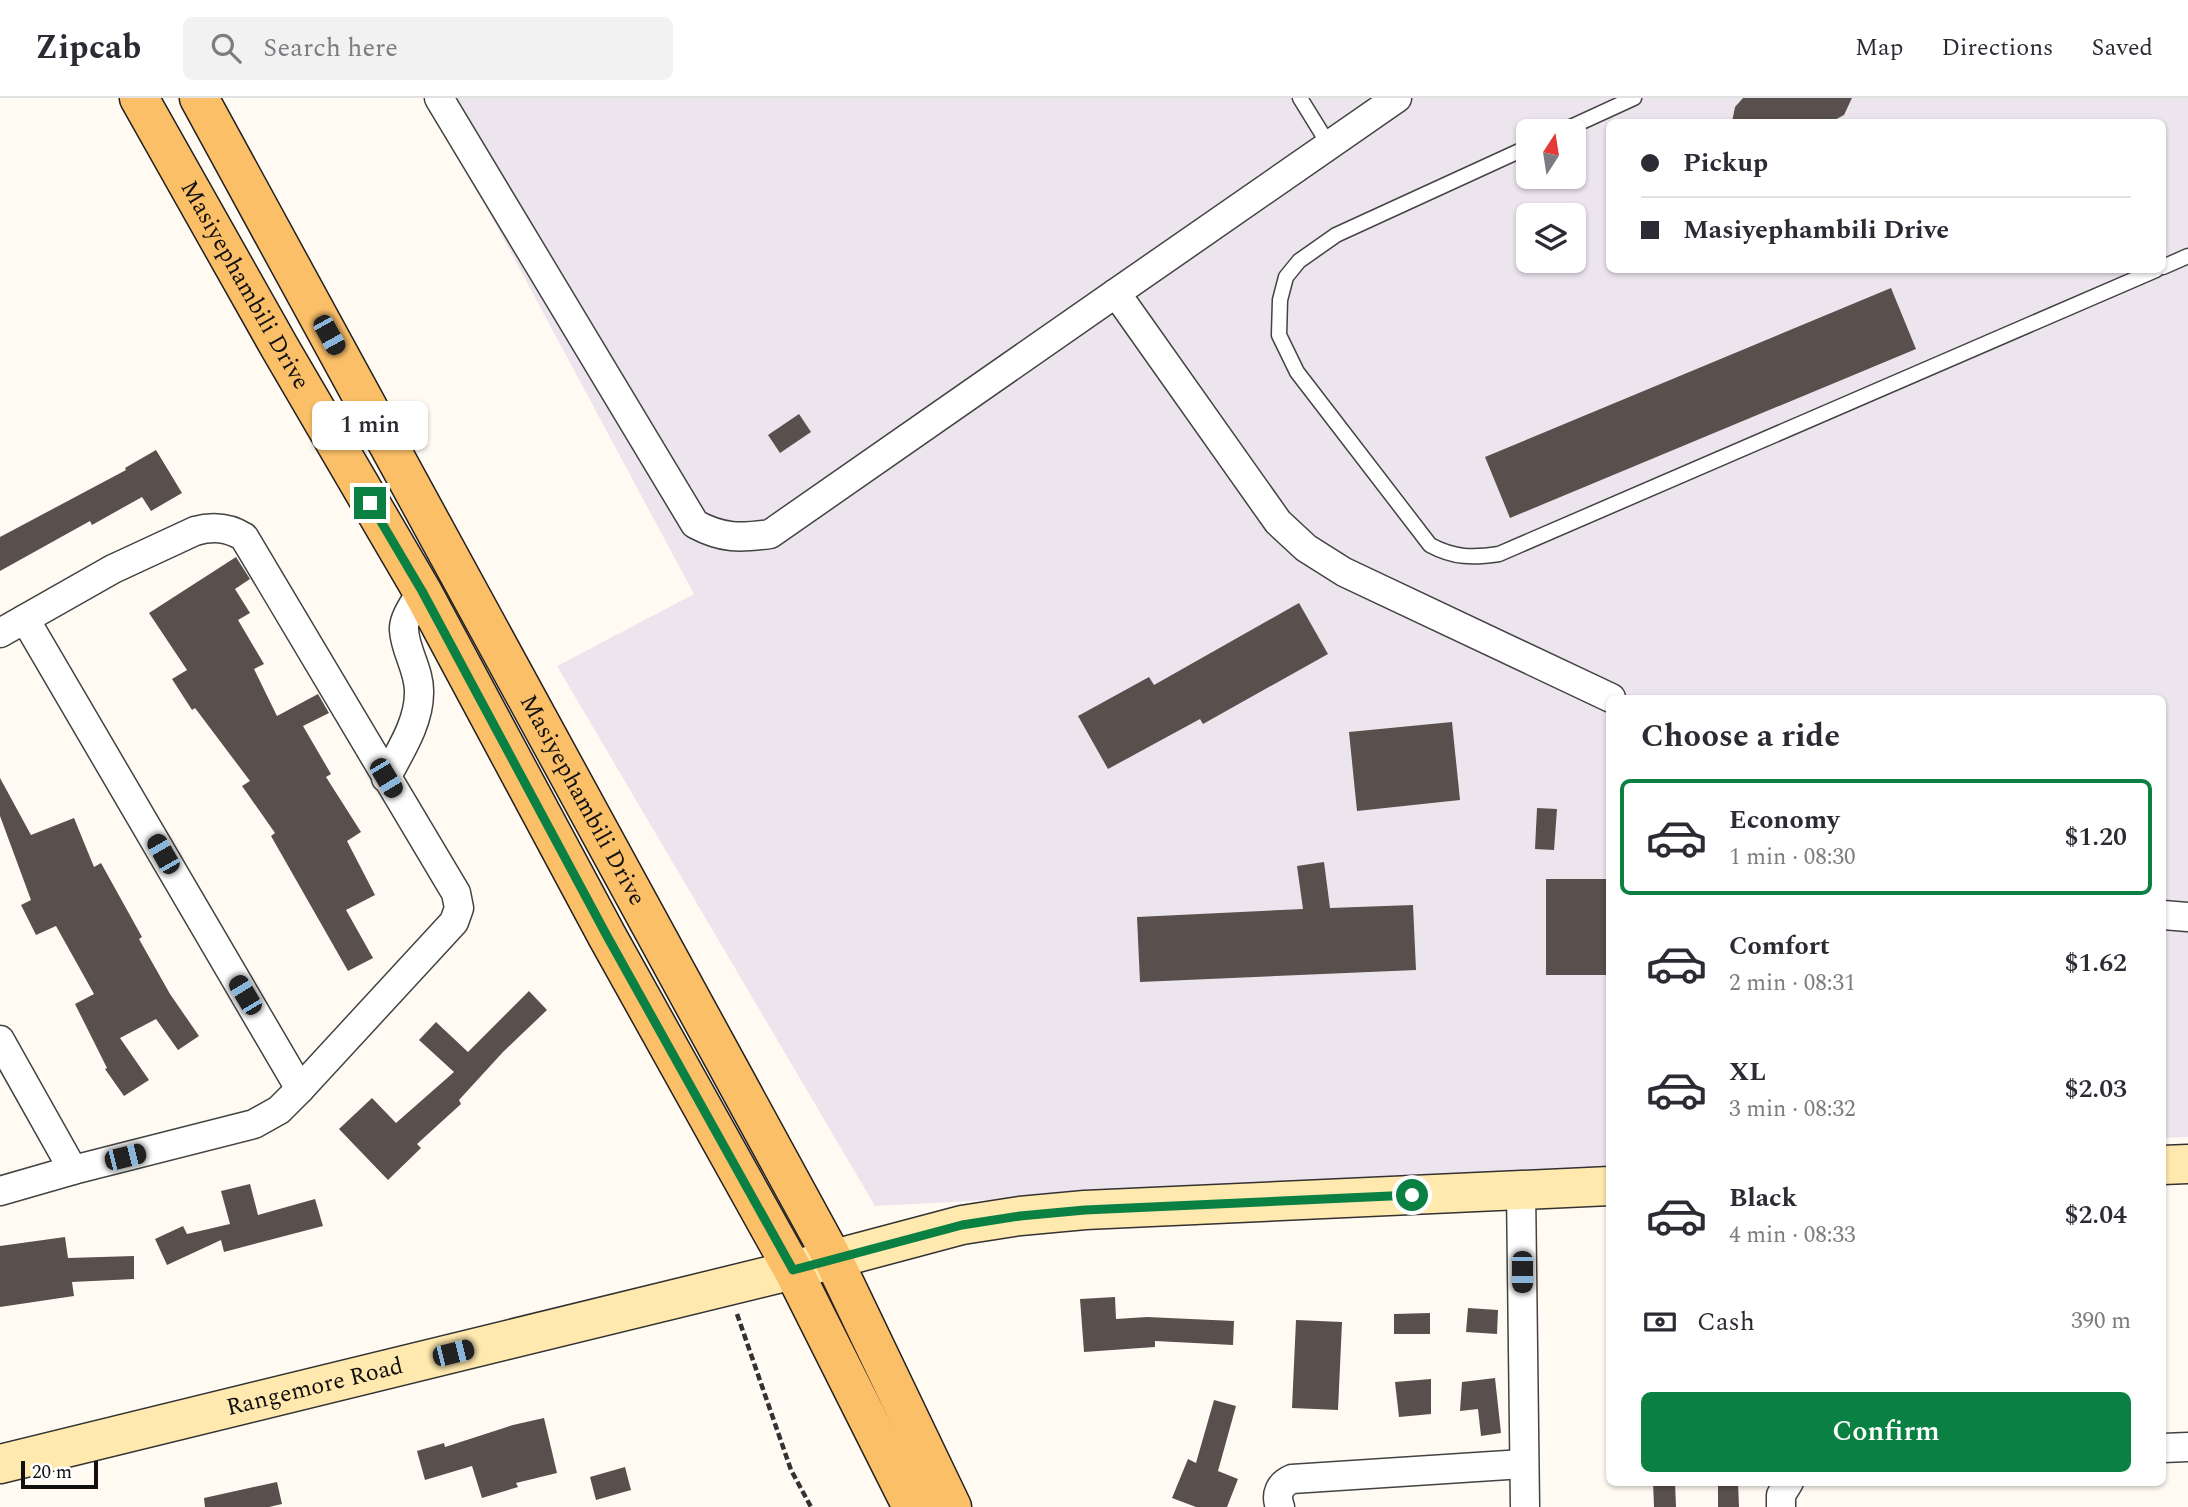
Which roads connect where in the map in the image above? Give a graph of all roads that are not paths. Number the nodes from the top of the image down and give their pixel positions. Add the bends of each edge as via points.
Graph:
1 (139, 98) edge
2 (199, 98) edge
3 (439, 98) edge
4 (1300, 98) edge
5 (1397, 98) edge
6 (1634, 98) edge
7 (1586, 120) edge
8 (1329, 145) junction
9 (1516, 152) edge
10 (2188, 256) edge
11 (2166, 266) edge
12 (2149, 273) edge
13 (1116, 293) junction
14 (422, 591) junction
15 (25, 619) junction
16 (0, 633) edge
17 (1606, 696) edge
18 (386, 778) junction
19 (2166, 915) edge
20 (2188, 916) edge
21 (0, 1040) edge
22 (300, 1089) junction
23 (2188, 1164) edge
24 (2166, 1165) edge
25 (73, 1170) junction
26 (1606, 1186) edge
27 (1521, 1190) junction
28 (0, 1191) edge
29 (833, 1259) junction
30 (793, 1270) junction
31 (2188, 1447) edge
32 (2166, 1448) edge
33 (0, 1464) edge
34 (1523, 1464) junction
35 (1787, 1486) edge
36 (912, 1507) edge
37 (952, 1507) edge
38 (1280, 1507) edge
39 (1525, 1507) edge
40 (1781, 1507) edge

1 - 14 main road, Masiyephambili Drive
2 - 29 main road, Masiyephambili Drive
3 - 13 street via 695,524 713,534 739,538 770,534
4 - 8 lane
5 - 8 street
6 - 7 lane
8 - 13 street
9 - 12 lane via 1336,234 1299,261 1286,277 1280,300 1279,335 1297,372 1430,545 1471,558 1499,554
10 - 11 lane
13 - 17 street via 1278,522 1306,548 1343,572
14 - 18 street via 404,630 417,674 419,702 410,732
14 - 30 main road, Masiyephambili Drive
15 - 16 street
15 - 18 street via 113,569 195,531 209,527 236,532 244,537
15 - 22 street
18 - 22 street via 456,893 457,916
19 - 20 street
21 - 25 street
22 - 25 street via 279,1110 254,1124
23 - 24 street
25 - 28 street
26 - 27 street, Rangemore Road
27 - 29 street, Rangemore Road via 1020,1216 962,1225
27 - 34 street
29 - 30 street, Rangemore Road
29 - 37 main road, Masiyephambili Drive
30 - 33 street, Rangemore Road
30 - 36 main road, Masiyephambili Drive
31 - 32 street
34 - 38 street via 1292,1479 1280,1488
34 - 39 street
35 - 40 street

